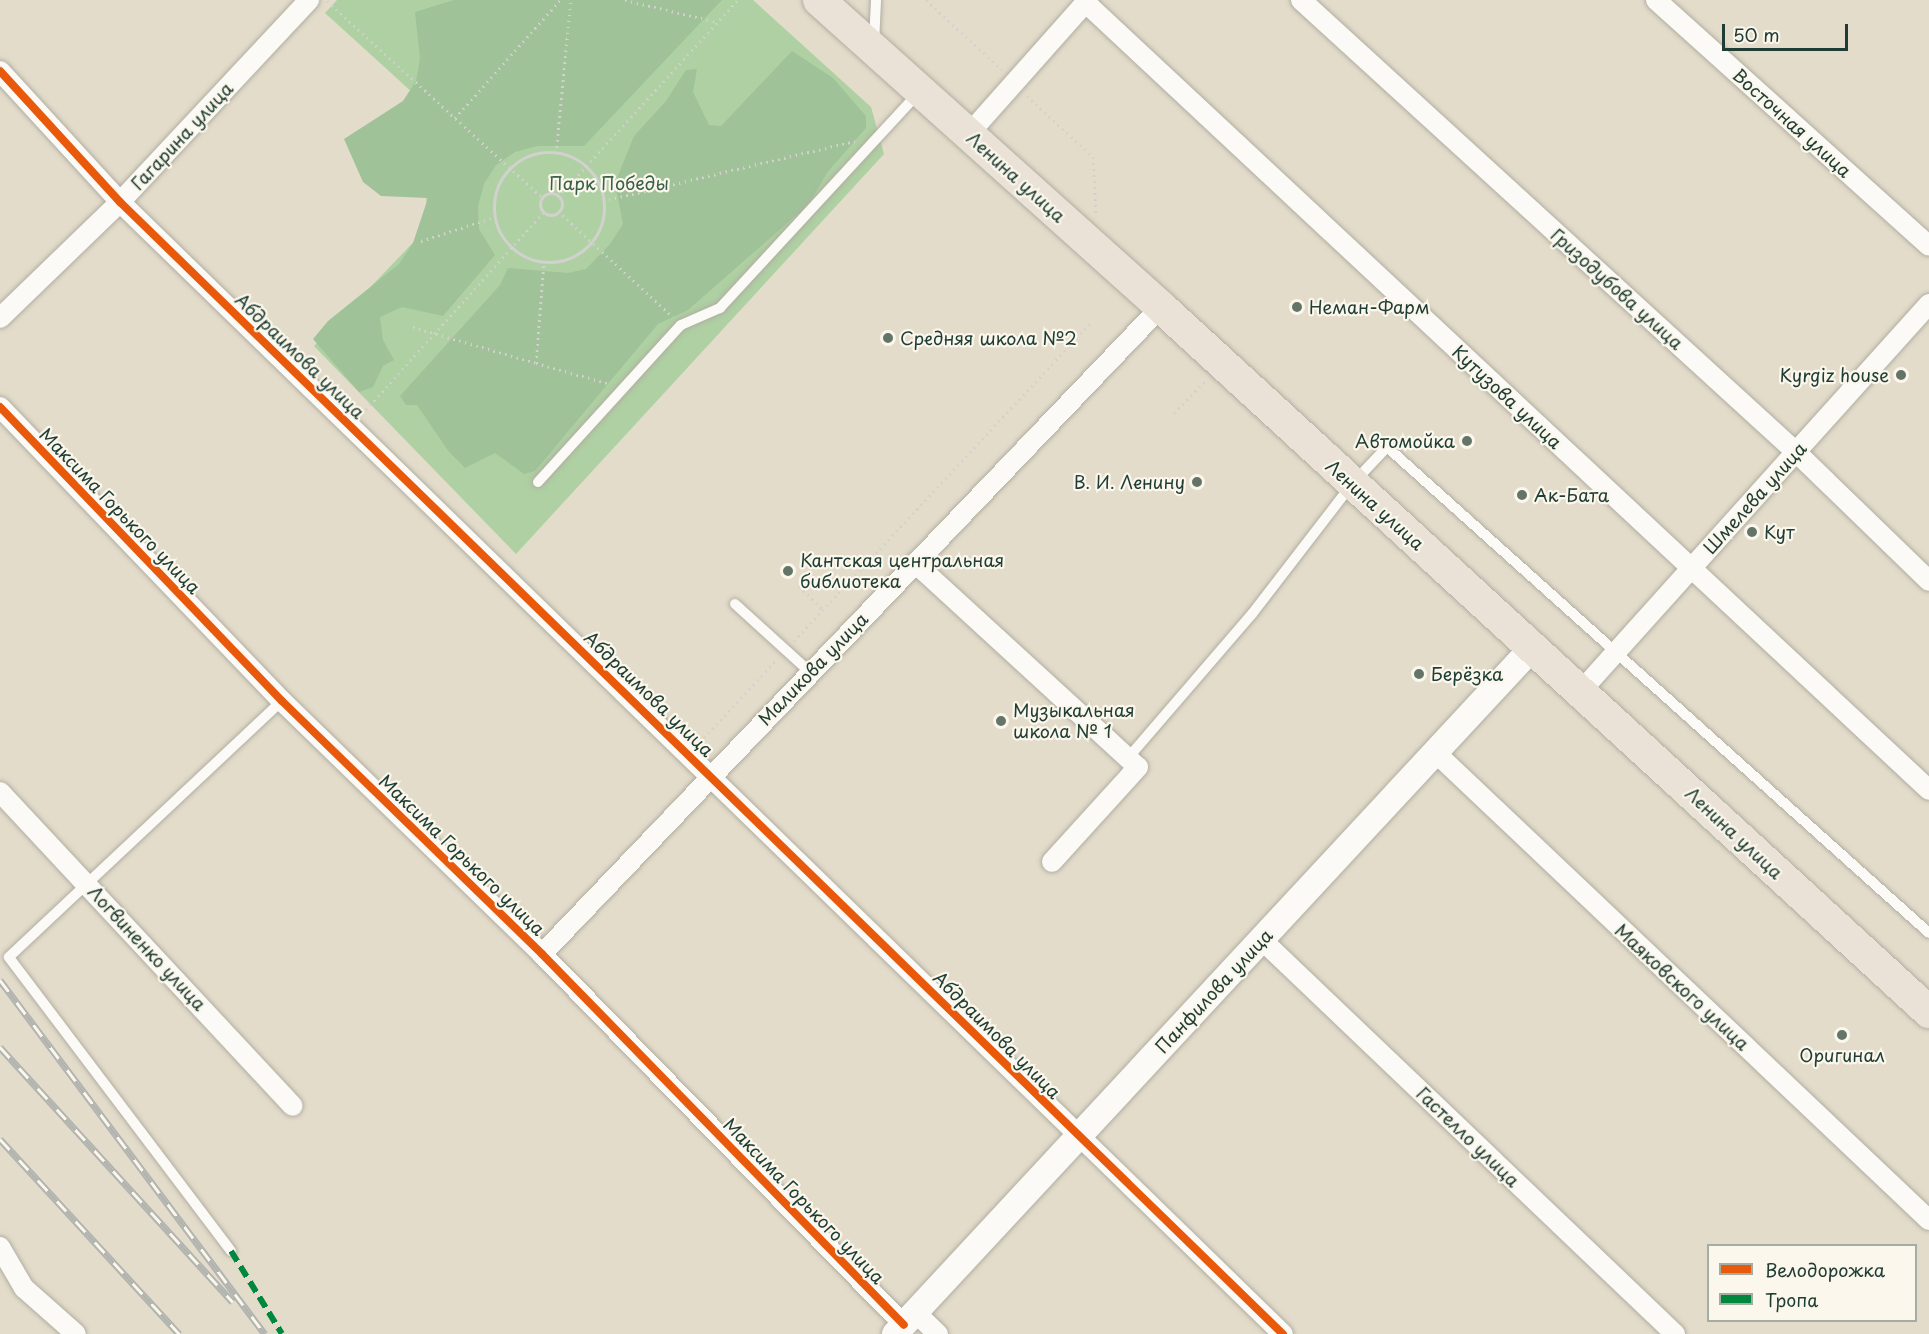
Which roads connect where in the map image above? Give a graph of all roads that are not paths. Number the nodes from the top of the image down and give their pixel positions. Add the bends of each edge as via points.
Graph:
1 (309, 0) edge
2 (819, 0) edge
3 (876, 0) edge
4 (1301, 0) edge
5 (1656, 0) edge
6 (1087, 2) edge
7 (874, 49) junction
8 (0, 71) edge
9 (920, 90) junction
10 (968, 135) junction
11 (120, 202) junction
12 (1929, 246) edge
13 (1929, 303) edge
14 (1161, 307) junction
15 (0, 318) edge
16 (0, 407) edge
17 (1796, 452) junction
18 (538, 482) dead end
19 (1352, 484) junction
20 (915, 563) junction
21 (1691, 568) junction
22 (1929, 581) edge
23 (735, 604) dead end
24 (1532, 648) junction
25 (1616, 652) junction
26 (810, 672) junction
27 (1580, 692) junction
28 (282, 701) junction
29 (1436, 753) junction
30 (1128, 758) junction
31 (711, 775) junction
32 (1929, 790) edge
33 (0, 792) edge
34 (1052, 862) dead end
35 (87, 884) junction
36 (1929, 933) edge
37 (1262, 940) junction
38 (542, 954) junction
39 (1929, 1012) edge
40 (293, 1106) dead end
41 (1079, 1136) junction
42 (1929, 1220) edge
43 (0, 1248) edge
44 (231, 1251) dead end
45 (905, 1324) edge
46 (76, 1334) edge
47 (938, 1334) edge
48 (1283, 1334) edge
49 (1675, 1334) edge

1 - 11 street, Гагарина улица
2 - 7 main road, Ленина улица
3 - 7 lane
4 - 17 street, Гризодубова улица
5 - 12 street, Восточная улица
6 - 10 street
6 - 21 street, Кутузова улица
7 - 9 main road, Ленина улица
8 - 11 street, Абдраимова улица
9 - 10 main road, Ленина улица
9 - 18 lane via 720,309 681,325
10 - 14 main road, Ленина улица
11 - 15 street, Гагарина улица
11 - 31 street, Абдраимова улица
13 - 17 street, Шмелева улица
14 - 19 main road, Ленина улица
14 - 20 street, Маликова улица
16 - 28 street, Максима Горького улица
17 - 21 street, Шмелева улица
17 - 22 street, Гризодубова улица
19 - 24 main road, Ленина улица
19 - 25 lane via 1387,447
19 - 30 lane via 1252,614
20 - 26 street, Маликова улица
20 - 30 street
21 - 25 street, Шмелева улица
21 - 32 street, Кутузова улица
23 - 26 lane
24 - 27 main road, Ленина улица
24 - 29 street, Панфилова улица
25 - 27 street, Шмелева улица
25 - 36 lane
26 - 31 street, Маликова улица
27 - 39 main road, Ленина улица
28 - 35 lane
28 - 38 street, Максима Горького улица
29 - 37 street, Панфилова улица
29 - 42 street, Маяковского улица
30 - 34 street via 1138,767
31 - 38 street, Маликова улица
31 - 41 street, Абдраимова улица
33 - 35 street, Логвиненко улица
35 - 40 street, Логвиненко улица
35 - 44 lane via 9,957
37 - 41 street, Панфилова улица
37 - 49 street, Гастелло улица
38 - 45 street, Максима Горького улица
41 - 45 street, Панфилова улица
41 - 48 street, Абдраимова улица
43 - 46 street via 24,1288
45 - 47 street, Максима Горького улица

